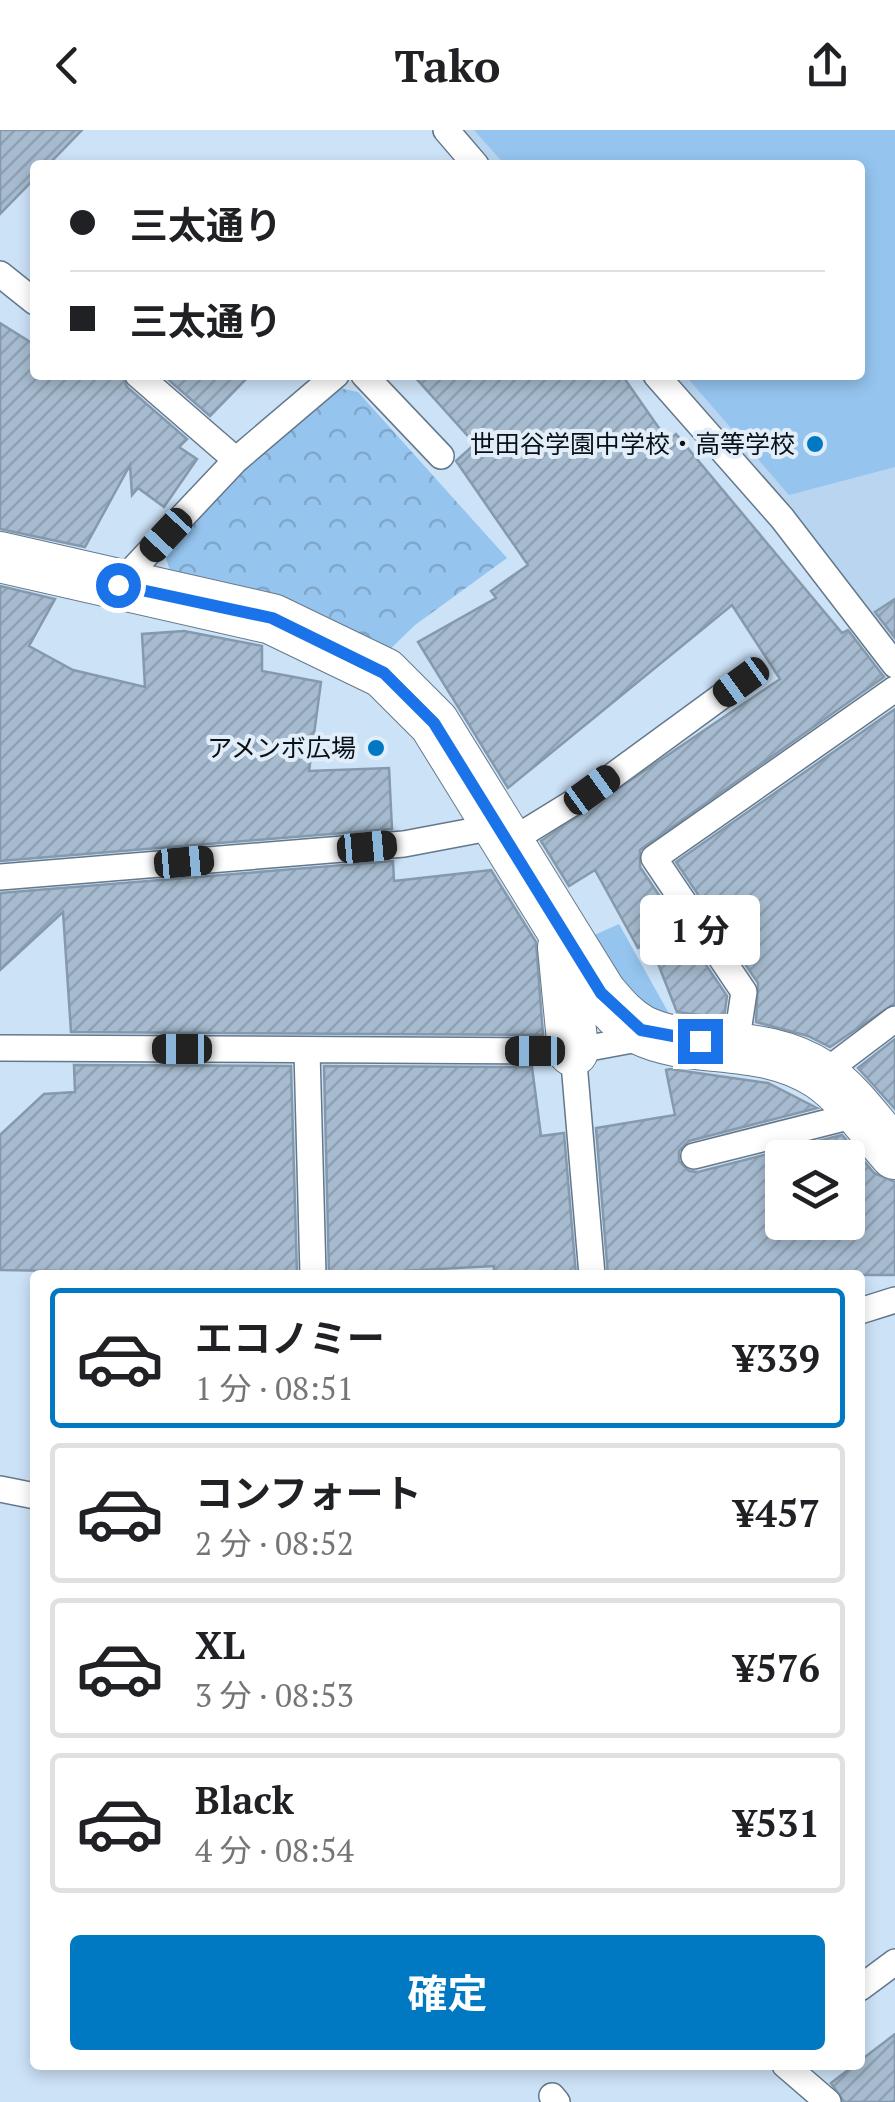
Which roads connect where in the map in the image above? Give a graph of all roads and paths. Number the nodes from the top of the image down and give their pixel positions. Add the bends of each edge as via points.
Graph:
1 (446, 130) edge
2 (472, 160) edge
3 (0, 274) edge
4 (30, 298) edge
5 (144, 380) edge
6 (330, 380) edge
7 (369, 380) edge
8 (660, 380) edge
9 (440, 456) dead end
10 (236, 460) junction
11 (0, 557) edge
12 (118, 585) junction
13 (895, 665) edge
14 (741, 682) dead end
15 (895, 689) edge
16 (500, 836) junction
17 (0, 877) edge
18 (560, 929) junction
19 (895, 1019) edge
20 (663, 1037) junction
21 (736, 1045) junction
22 (0, 1048) edge
23 (307, 1050) junction
24 (573, 1051) junction
25 (822, 1075) junction
26 (860, 1114) junction
27 (895, 1154) edge
28 (694, 1156) dead end
29 (313, 1270) edge
30 (592, 1270) edge
31 (895, 1300) edge
32 (865, 1309) edge
33 (0, 1489) edge
34 (30, 1495) edge
35 (895, 1962) edge
36 (865, 1984) edge
37 (791, 2070) edge
38 (828, 2102) edge

1 - 2 lane
3 - 4 lane
5 - 10 lane
6 - 10 lane
7 - 9 lane
8 - 13 lane via 782,518
10 - 12 lane
11 - 12 street
12 - 16 street via 272,618 384,673 434,723
14 - 16 lane via 592,790
15 - 21 lane via 654,858 744,992
16 - 17 lane
16 - 18 street
18 - 20 street via 621,1016
18 - 24 street
19 - 25 lane
20 - 21 street
20 - 24 lane
21 - 25 street
22 - 23 lane
23 - 24 lane
23 - 29 lane
24 - 30 lane
25 - 26 street
26 - 27 street
26 - 28 lane
31 - 32 lane
33 - 34 lane
35 - 36 lane
37 - 38 lane

